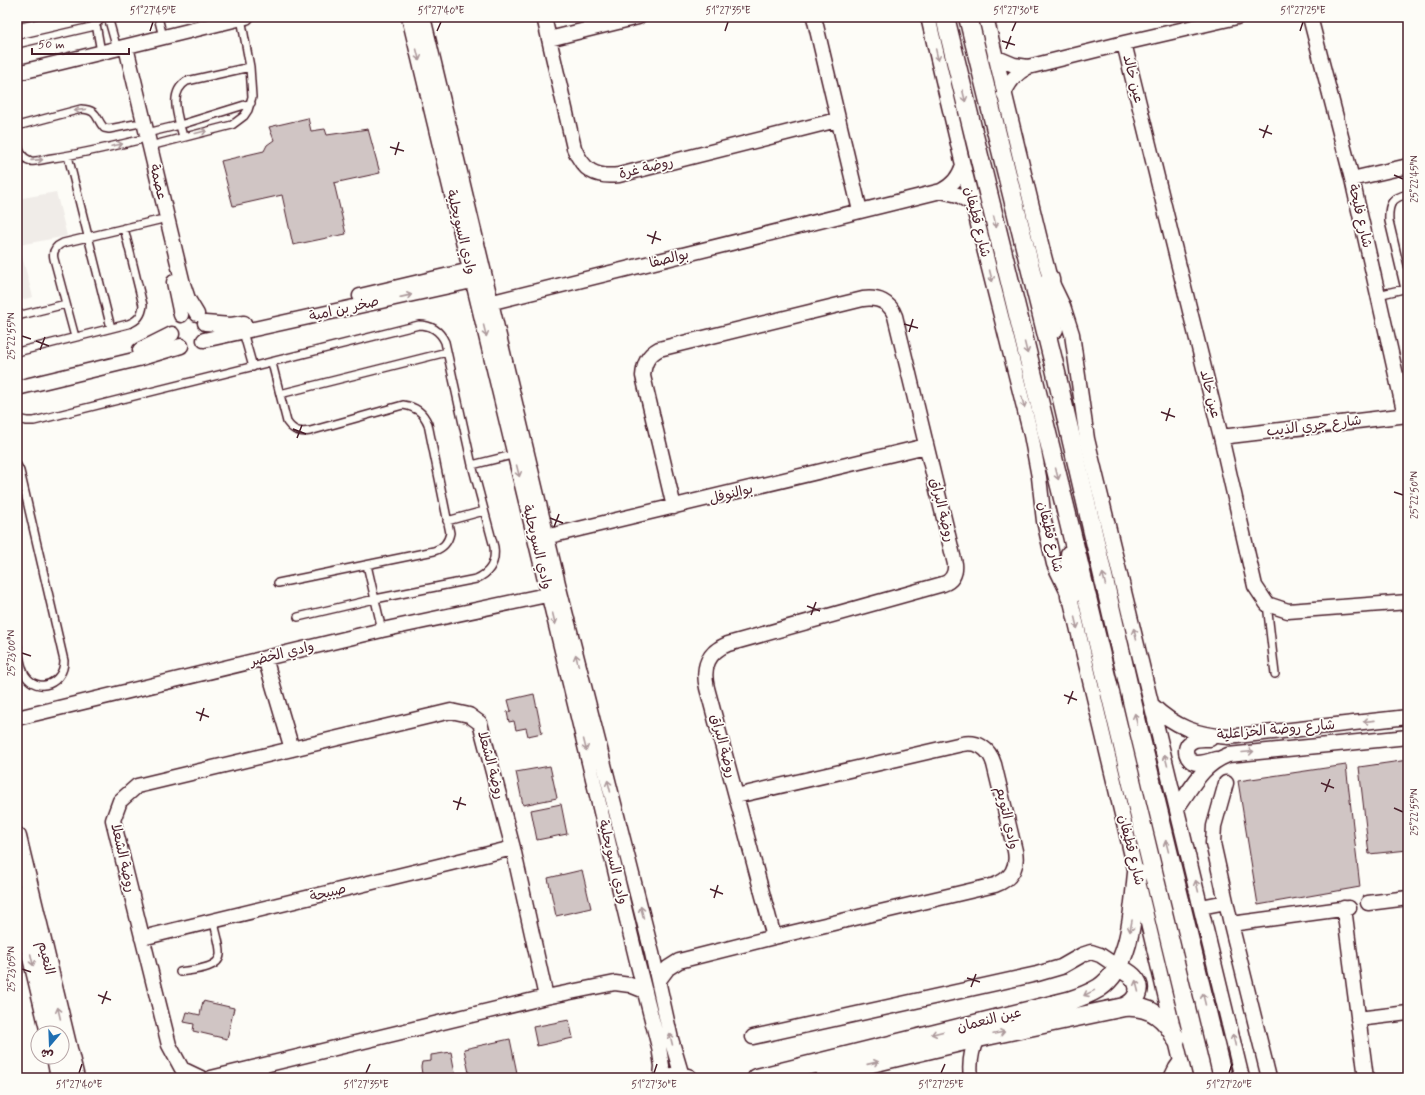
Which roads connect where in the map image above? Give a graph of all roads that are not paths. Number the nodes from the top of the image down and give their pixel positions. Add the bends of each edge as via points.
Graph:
1 (103, 17) edge
2 (108, 17) edge
3 (158, 17) edge
4 (409, 17) edge
5 (423, 17) edge
6 (544, 17) edge
7 (638, 17) edge
8 (814, 17) edge
9 (928, 17) edge
10 (945, 17) edge
11 (968, 17) edge
12 (986, 17) edge
13 (1237, 17) edge
14 (1310, 17) edge
15 (243, 18) edge
16 (96, 24) junction
17 (163, 37) junction
18 (549, 39) junction
19 (1124, 43) junction
20 (17, 44) edge
21 (121, 48) junction
22 (102, 52) junction
23 (995, 57) junction
24 (250, 67) junction
25 (1028, 67) junction
26 (17, 73) edge
27 (1004, 94) junction
28 (251, 103) junction
29 (837, 120) junction
30 (135, 124) junction
31 (180, 125) junction
32 (17, 126) edge
33 (183, 137) junction
34 (145, 140) junction
35 (17, 142) edge
36 (68, 156) junction
37 (963, 165) junction
38 (1408, 166) edge
39 (1352, 179) junction
40 (941, 191) junction
41 (1408, 194) edge
42 (973, 204) junction
43 (860, 211) junction
44 (158, 220) junction
45 (124, 228) junction
46 (88, 237) junction
47 (477, 274) junction
48 (1050, 279) junction
49 (1407, 289) edge
50 (1378, 295) junction
51 (66, 304) junction
52 (485, 305) junction
53 (181, 315) junction
54 (17, 316) edge
55 (201, 319) junction
56 (111, 328) junction
57 (243, 332) junction
58 (172, 334) junction
59 (75, 337) junction
60 (204, 340) junction
61 (181, 346) junction
62 (17, 352) edge
63 (447, 352) junction
64 (1053, 360) junction
65 (272, 363) junction
66 (253, 367) junction
67 (17, 379) edge
68 (17, 388) edge
69 (280, 394) junction
70 (1407, 415) edge
71 (17, 418) edge
72 (1221, 437) junction
73 (926, 446) junction
74 (520, 453) junction
75 (17, 465) edge
76 (472, 465) junction
77 (674, 507) junction
78 (484, 511) junction
79 (447, 521) junction
80 (1070, 523) junction
81 (541, 538) junction
82 (367, 565) junction
83 (278, 583) dead end
84 (554, 594) junction
85 (1070, 597) junction
86 (375, 599) junction
87 (1408, 602) edge
88 (1267, 604) junction
89 (298, 617) dead end
90 (382, 630) junction
91 (17, 648) edge
92 (265, 658) junction
93 (1275, 674) dead end
94 (1152, 705) junction
95 (1408, 717) edge
96 (17, 718) edge
97 (1228, 737) junction
98 (1408, 737) edge
99 (292, 749) junction
100 (1221, 758) junction
101 (1226, 783) dead end
102 (736, 796) junction
103 (1177, 808) junction
104 (17, 837) edge
105 (513, 848) junction
106 (1137, 874) junction
107 (17, 895) edge
108 (1408, 898) edge
109 (1226, 902) junction
110 (1368, 903) dead end
111 (1202, 907) junction
112 (214, 921) junction
113 (1231, 924) junction
114 (774, 937) junction
115 (142, 938) junction
116 (652, 953) junction
117 (637, 961) junction
118 (679, 961) junction
119 (1118, 967) junction
120 (180, 972) dead end
121 (659, 980) junction
122 (615, 983) junction
123 (645, 991) junction
124 (546, 996) junction
125 (1124, 1007) junction
126 (1408, 1013) edge
127 (1358, 1019) junction
128 (48, 1025) edge
129 (753, 1037) dead end
130 (977, 1038) junction
131 (1176, 1039) junction
132 (948, 1045) junction
133 (1181, 1061) junction
134 (58, 1065) edge
135 (971, 1074) edge
136 (679, 1077) edge
137 (60, 1078) edge
138 (75, 1078) edge
139 (201, 1078) edge
140 (211, 1078) edge
141 (661, 1078) edge
142 (757, 1078) edge
143 (808, 1078) edge
144 (1171, 1078) edge
145 (1185, 1078) edge
146 (1203, 1078) edge
147 (1224, 1078) edge
148 (1242, 1078) edge
149 (1269, 1078) edge
150 (1366, 1078) edge

1 - 16 lane
2 - 21 lane
3 - 17 lane
4 -> 47 street, وادي السويحلية
5 - 47 street, وادي السويحلية
6 - 18 street, روضة غرة
7 - 18 street
8 - 29 street
9 -> 37 street, شارع قطيفان
10 -> 80 street, شارع قطيفان
11 - 64 street
12 - 23 street
13 - 19 street, عين خالد
14 - 39 street, شارع فليحة
15 - 17 street
15 - 24 lane
16 - 20 lane
16 - 22 lane
17 - 21 street
18 - 29 street, روضة غرة via 574,148 586,168 596,174 608,177 620,175
19 - 25 street, عين خالد
19 - 72 street, عين خالد
21 - 22 street
21 - 30 street, عصمة
21 - 34 street, عصمة
22 - 26 street
23 - 25 street, عين خالد via 1014,65
23 - 27 street
24 - 28 lane
24 - 31 lane via 182,83 175,98
25 - 27 street, عين خالد via 1016,75
27 - 48 street
28 - 31 lane
33 -> 28 lane via 232,125 244,116
29 - 43 street
30 -> 32 lane via 104,128 96,115 82,109
30 - 34 street, عصمة
31 - 33 lane
31 - 34 lane
33 - 34 lane
36 -> 34 lane
34 - 44 street, عصمة
34 - 55 street, عصمة via 183,284 188,299
35 -> 36 lane via 20,153 30,160
36 - 46 lane
37 - 40 street, بوالصفا via 953,183
37 - 42 street, شارع قطيفان
38 - 39 street
39 - 50 street, شارع فليحة
40 - 42 street, بوالصفا via 958,195
40 - 43 street, بوالصفا
41 - 49 lane via 1397,197 1388,213
42 -> 85 street, شارع قطيفان via 1031,435 1044,521 1054,564
43 - 52 street, بوالصفا
44 - 45 lane
44 - 53 street, عصمة
45 - 46 lane
45 - 56 lane via 143,310 133,322
46 - 51 lane via 60,245 54,252
46 - 56 lane
47 - 52 street, وادي السويحلية
47 - 55 street, صخر بن امية via 247,323 230,325
57 -> 47 street, صخر بن امية
48 - 64 street via 1054,331
94 -> 48 street via 1088,439 1072,334 1063,306
49 - 50 lane
50 - 70 street, شارع فليحة
51 - 54 lane
51 - 59 lane
52 - 74 street, وادي السويحلية
53 - 55 street via 191,313
53 - 58 street via 173,323
55 - 60 street via 207,332
56 - 59 lane
57 - 60 street, صخر بن امية
57 - 66 lane
58 - 61 street
58 - 67 street via 138,351
59 - 62 lane
60 - 61 street via 196,346
61 - 68 street
63 - 65 lane via 439,332 430,326 420,325
63 - 69 lane
63 - 76 lane
147 -> 64 street via 1139,731
65 - 66 lane
65 - 69 lane
66 - 71 lane via 34,421 26,422
69 - 79 lane via 287,422 299,432 403,405 419,410 428,424
70 - 72 street, شارع جري الذيب
72 - 88 street, عين خالد via 1255,586
73 - 77 street, بوالنوفل
73 - 77 street, روضة البراق via 893,310 875,298 863,299 653,352 645,363 643,376
73 - 102 street, روضة البراق via 955,564 955,573 950,580 935,587 728,644 718,648 709,659 705,673 706,681
74 - 76 lane
74 - 81 street, وادي السويحلية
75 - 91 lane via 64,661 62,673 47,684 35,683 25,675
76 - 78 lane
77 - 81 street, بوالنوفل
78 - 79 lane
78 - 86 lane via 495,555 489,570 483,576
79 - 82 lane via 450,533 445,545 440,549
80 - 85 street
80 - 146 street, شارع قطيفان
81 - 84 street, وادي السويحلية
82 - 83 lane
82 - 86 lane
84 - 90 street, وادي الخضر
116 -> 84 street, وادي السويحلية
84 -> 117 street, وادي السويحلية
85 -> 106 street, شارع قطيفان
86 - 89 lane
86 - 90 lane
87 - 88 street via 1288,610
88 - 93 lane
90 - 92 street, وادي الخضر
92 - 96 street, وادي الخضر
92 - 99 street
94 - 97 street, شارع روضة الخزاعلية via 1168,719 1187,729
103 -> 94 street
95 -> 97 street, شارع روضة الخزاعلية
97 - 100 street via 1195,740 1186,750 1189,758 1197,763
100 -> 98 street, شارع روضة الخزاعلية via 1236,753
99 - 105 street, روضة الشعلا via 451,711 469,714 480,723
99 - 115 street, روضة الشعلا via 137,786 120,801 113,820
100 - 103 street, شارع روضة الخزاعلية via 1201,773
101 - 109 street via 1213,835
102 - 114 street, روضة البراق
102 - 114 street, وادي التويم via 969,743 976,743 988,751 994,764 1016,858 1014,870 1007,880 995,885
111 -> 103 street
138 -> 104 street, النعيم
105 - 112 street, صبيحة
105 - 124 street, روضة الشعلا
106 -> 119 street, عين النعمان via 1130,933
106 - 131 street, شارع قطيفان
107 -> 128 street, النعيم
108 - 110 street
109 - 111 street
109 - 113 street
148 -> 111 street
112 - 115 street, صبيحة
112 - 120 lane via 220,955 217,962 210,966
113 - 127 street via 1346,908
113 - 149 street
114 - 118 street, وادي التويم
115 - 139 street, روضة الشعلا via 168,1045 182,1070
116 - 118 street, وادي التويم
116 - 121 street, وادي السويحلية
117 - 122 street via 627,974
117 - 123 street, وادي السويحلية
118 - 121 street, وادي التويم via 668,968
125 -> 119 street via 1135,1000 1139,989 1134,978
119 - 129 street via 1096,953 1087,953 1037,974
119 -> 142 street, عين النعمان via 1100,987 1068,1001
136 -> 121 street, وادي السويحلية
122 - 123 street
122 - 124 street
123 - 141 street, وادي السويحلية via 659,1047
124 - 140 street
130 -> 125 street, عين النعمان
125 - 131 street, عين النعمان via 1142,1008 1159,1016 1169,1026
126 - 127 street
127 - 150 street
130 - 132 street, عين النعمان
130 - 135 street via 971,1053
131 - 133 street, شارع قطيفان
132 - 135 street via 961,1056
143 -> 132 street, عين النعمان
133 - 144 street
133 - 145 street, شارع قطيفان
134 - 137 street

